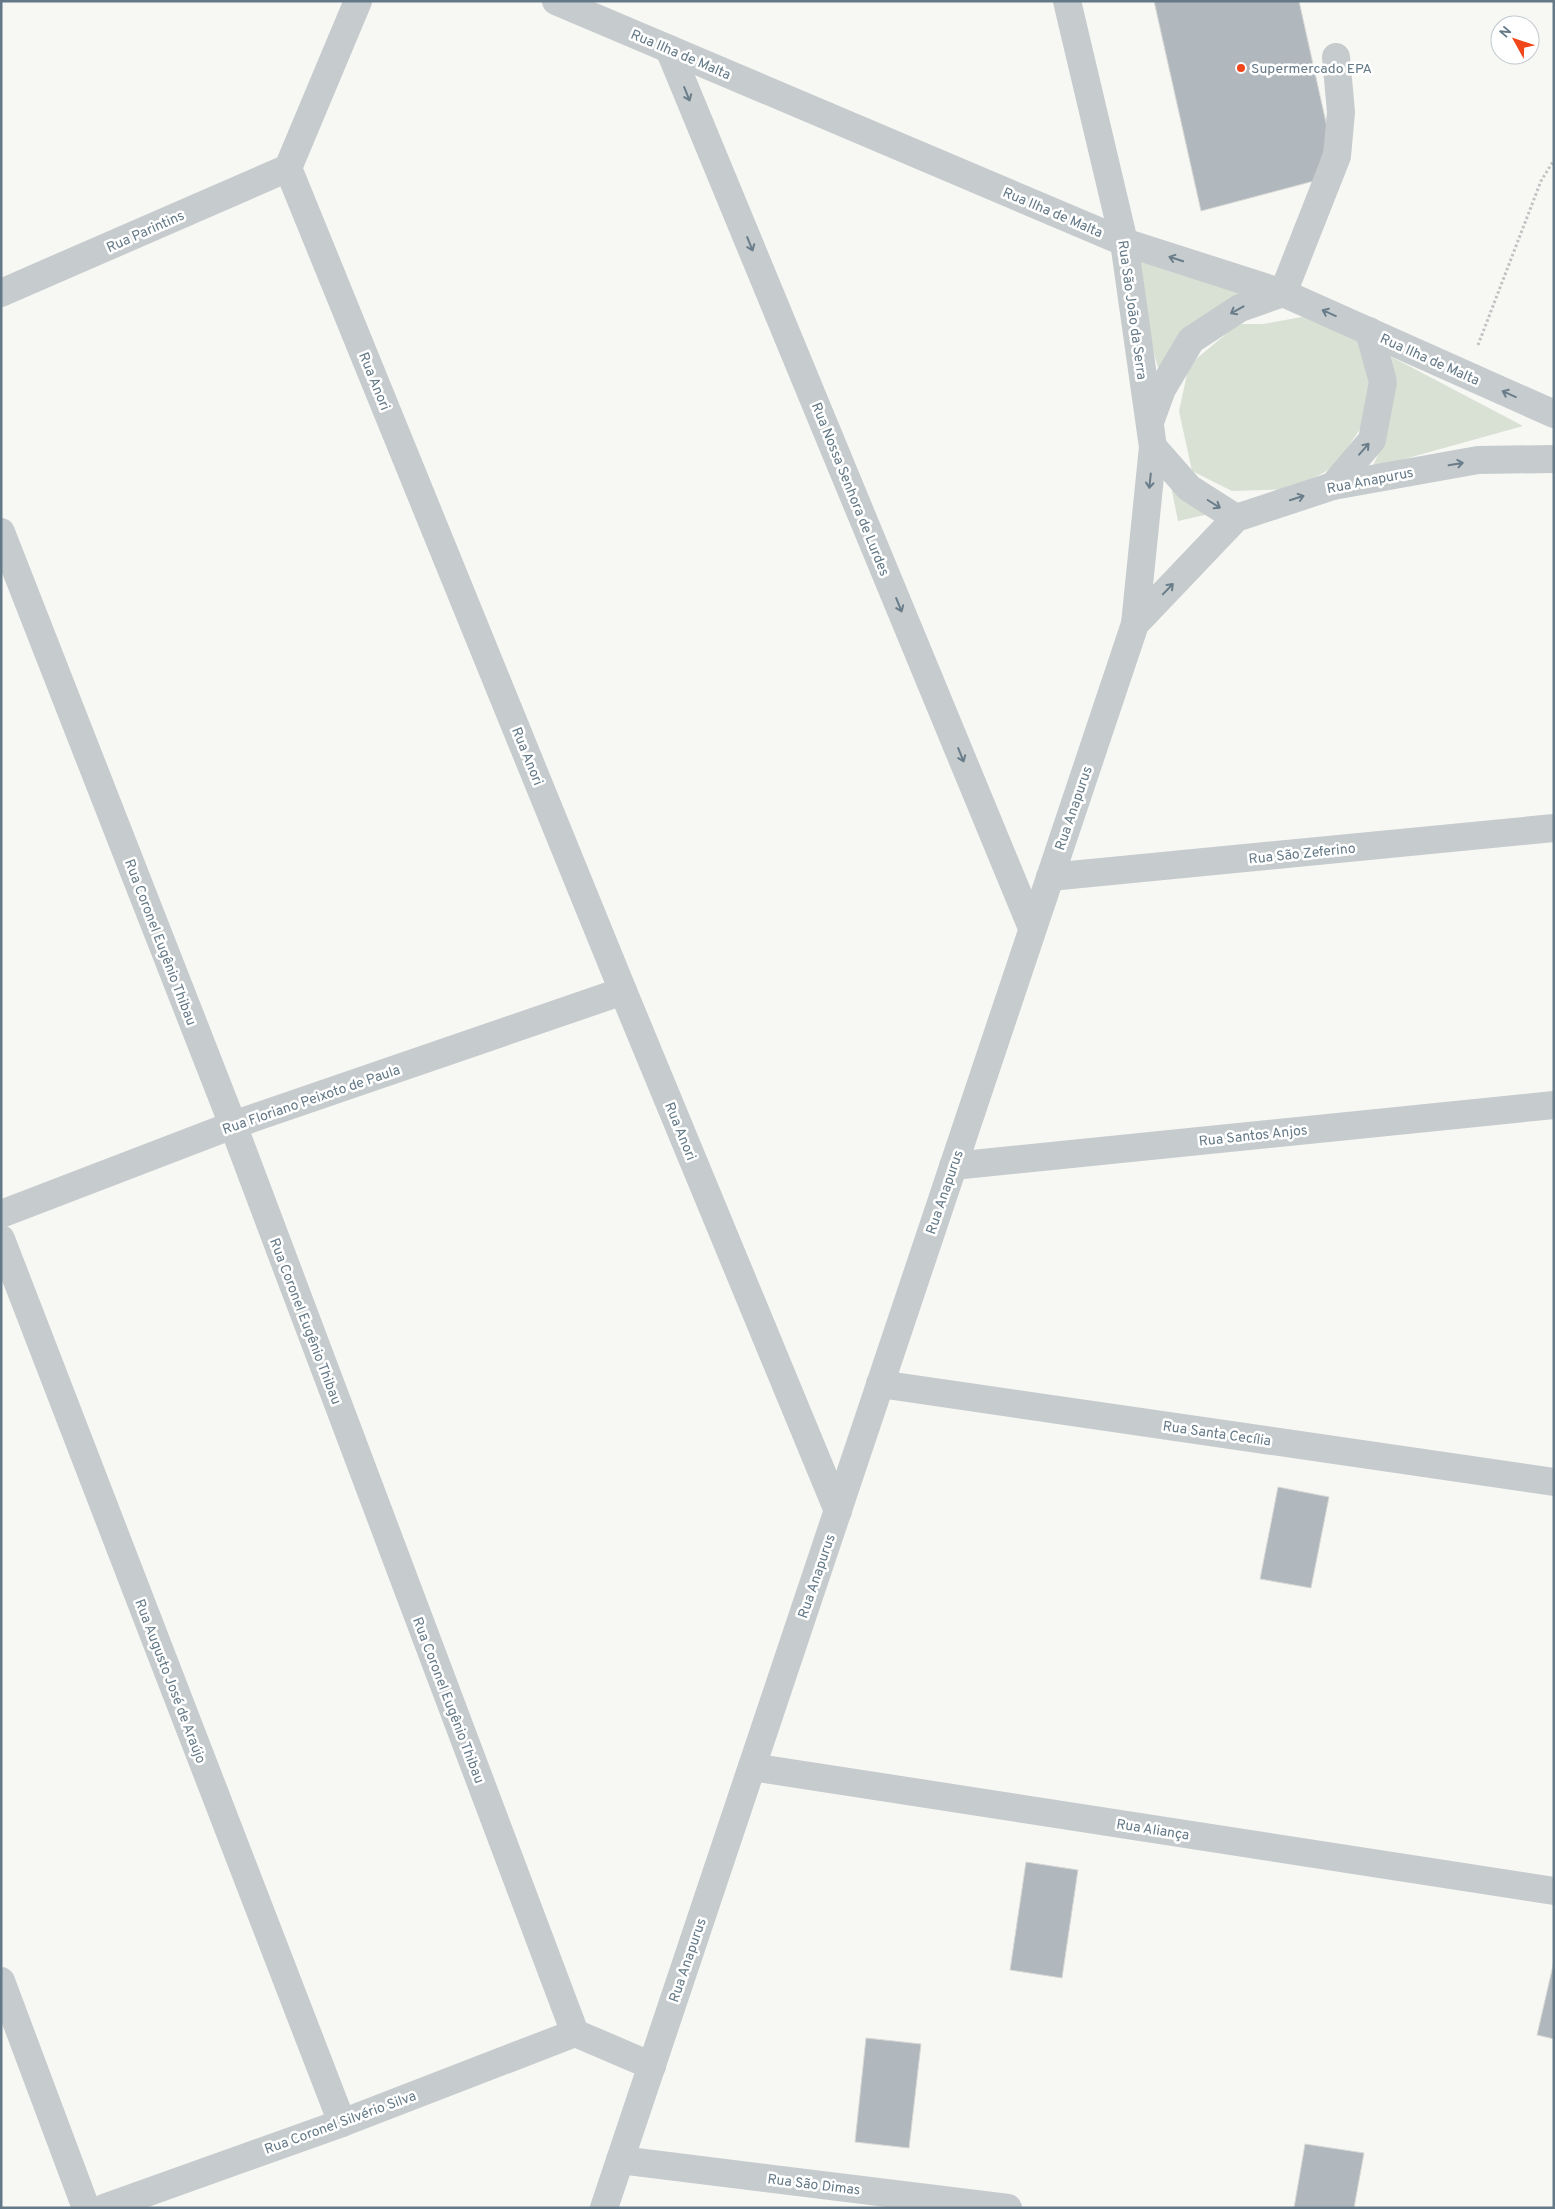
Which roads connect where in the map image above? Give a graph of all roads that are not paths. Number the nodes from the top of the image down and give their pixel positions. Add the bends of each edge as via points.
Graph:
1 (358, 1) edge
2 (556, 1) edge
3 (1068, 1) edge
4 (669, 49) junction
5 (1336, 57) dead end
6 (288, 168) junction
7 (1124, 242) junction
8 (1283, 293) junction
9 (1, 294) edge
10 (1368, 331) junction
11 (1554, 414) edge
12 (1151, 436) junction
13 (1554, 459) edge
14 (1333, 486) junction
15 (1236, 518) junction
16 (1, 532) edge
17 (1135, 624) junction
18 (1554, 828) edge
19 (1050, 877) junction
20 (1032, 928) junction
21 (623, 991) junction
22 (1554, 1105) edge
23 (233, 1125) junction
24 (953, 1166) junction
25 (1, 1214) edge
26 (1, 1239) edge
27 (880, 1384) junction
28 (1554, 1482) edge
29 (838, 1511) junction
30 (752, 1767) junction
31 (1554, 1891) edge
32 (1, 1981) edge
33 (575, 2033) junction
34 (652, 2066) junction
35 (342, 2123) junction
36 (620, 2160) junction
37 (86, 2208) edge
38 (104, 2208) edge
39 (604, 2208) edge
40 (1008, 2208) edge

1 - 6 street
2 - 4 street, Rua Ilha de Malta
3 - 7 street, Rua São João da Serra
4 - 7 street, Rua Ilha de Malta
4 -> 20 street, Rua Nossa Senhora de Lurdes
5 - 8 street via 1341,112 1337,156
6 - 9 street, Rua Parintins
6 - 21 street, Rua Anori
8 -> 7 street, Rua Ilha de Malta
7 - 12 street, Rua São João da Serra
10 -> 8 street, Rua Ilha de Malta
8 -> 12 street via 1240,308 1191,340 1162,389
11 -> 10 street, Rua Ilha de Malta
14 -> 10 street via 1372,440 1383,382
12 -> 15 street via 1189,488
12 -> 17 street, Rua São João da Serra
14 -> 13 street, Rua Anapurus via 1478,460
15 -> 14 street, Rua Anapurus
17 -> 15 street, Rua Anapurus
16 - 23 street, Rua Coronel Eugênio Thibau
17 - 19 street, Rua Anapurus
18 - 19 street, Rua São Zeferino
19 - 20 street, Rua Anapurus
20 - 24 street, Rua Anapurus
21 - 23 street, Rua Floriano Peixoto de Paula
21 - 29 street, Rua Anori
22 - 24 street, Rua Santos Anjos
23 - 25 street, Rua Floriano Peixoto de Paula
23 - 33 street, Rua Coronel Eugênio Thibau
24 - 27 street, Rua Anapurus
26 - 35 street, Rua Augusto José de Araújo
27 - 28 street, Rua Santa Cecília
27 - 29 street, Rua Anapurus
29 - 30 street, Rua Anapurus
30 - 31 street, Rua Aliança
30 - 34 street, Rua Anapurus
32 - 37 street
33 - 34 street
33 - 35 street, Rua Coronel Silvério Silva
34 - 36 street, Rua Anapurus
35 - 38 street, Rua Coronel Silvério Silva
36 - 39 street, Rua Anapurus
36 - 40 street, Rua São Dimas

